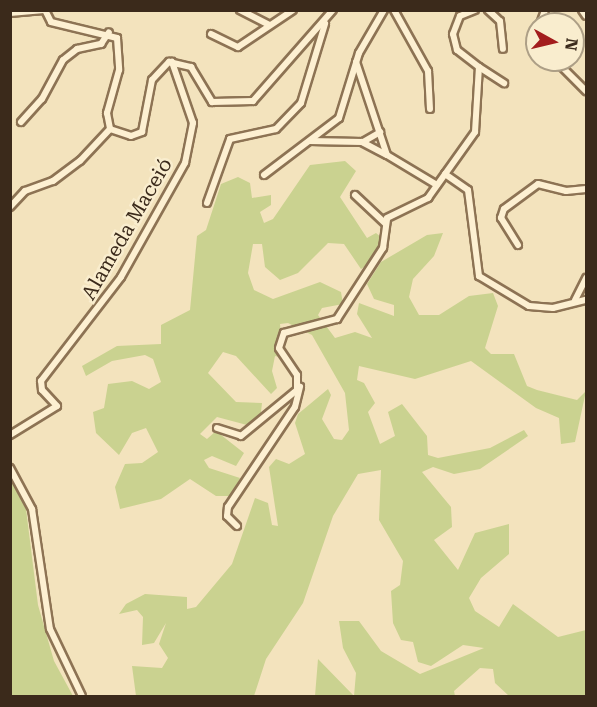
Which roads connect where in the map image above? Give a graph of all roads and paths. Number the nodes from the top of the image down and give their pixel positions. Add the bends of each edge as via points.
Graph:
1 (45, 10) edge
2 (240, 10) edge
3 (293, 10) edge
4 (333, 10) edge
5 (384, 10) edge
6 (394, 10) edge
7 (475, 10) edge
8 (488, 10) edge
9 (582, 10) edge
10 (10, 13) edge
11 (586, 16) edge
12 (326, 21) junction
13 (269, 25) junction
14 (109, 32) junction
15 (211, 34) dead end
16 (503, 50) dead end
17 (172, 62) junction
18 (356, 62) junction
19 (479, 68) junction
20 (567, 72) edge
21 (504, 83) dead end
22 (586, 91) edge
23 (430, 109) dead end
24 (21, 122) dead end
25 (110, 129) junction
26 (380, 132) junction
27 (309, 141) junction
28 (362, 142) junction
29 (387, 155) junction
30 (445, 174) junction
31 (264, 175) dead end
32 (437, 185) junction
33 (586, 189) edge
34 (355, 195) dead end
35 (207, 203) dead end
36 (10, 207) edge
37 (386, 224) junction
38 (518, 246) dead end
39 (586, 278) edge
40 (575, 300) junction
41 (586, 300) edge
42 (300, 384) junction
43 (217, 428) dead end
44 (10, 435) edge
45 (10, 468) edge
46 (237, 526) dead end
47 (82, 696) edge

1 - 10 street
1 - 14 street via 51,22
2 - 13 street
3 - 13 street
4 - 12 street
5 - 18 street
6 - 23 street via 428,71
7 - 19 street via 457,20 453,41
8 - 16 street via 500,21
9 - 11 street
12 - 17 street via 263,94 246,104 212,102 204,97 194,70
12 - 35 street via 301,103 276,129 230,139
13 - 15 street via 236,47
14 - 24 street via 101,44 77,49 63,60
14 - 25 street via 120,48 107,113
17 - 25 street via 161,66 152,80 141,132 131,135
17 - 44 street, Alameda Maceió via 193,123 183,167 97,313 41,381 42,390 57,406
18 - 26 street
18 - 27 street via 342,114
19 - 21 street
19 - 30 street via 477,126
20 - 22 street
25 - 36 street via 80,161 53,181 25,191
26 - 28 street
26 - 29 street
27 - 28 street
27 - 31 street
28 - 29 street
29 - 32 street
30 - 32 street
30 - 40 street via 468,190 479,276 525,305 553,308
32 - 37 street via 425,201 390,216
33 - 38 street via 566,191 538,184 504,209 501,218
34 - 37 street
37 - 42 street via 383,248 348,305 326,326 284,333 279,349
39 - 40 street
40 - 41 street
42 - 43 street via 241,436
42 - 46 street via 295,407 228,507 227,516
45 - 47 street via 32,509 50,629

